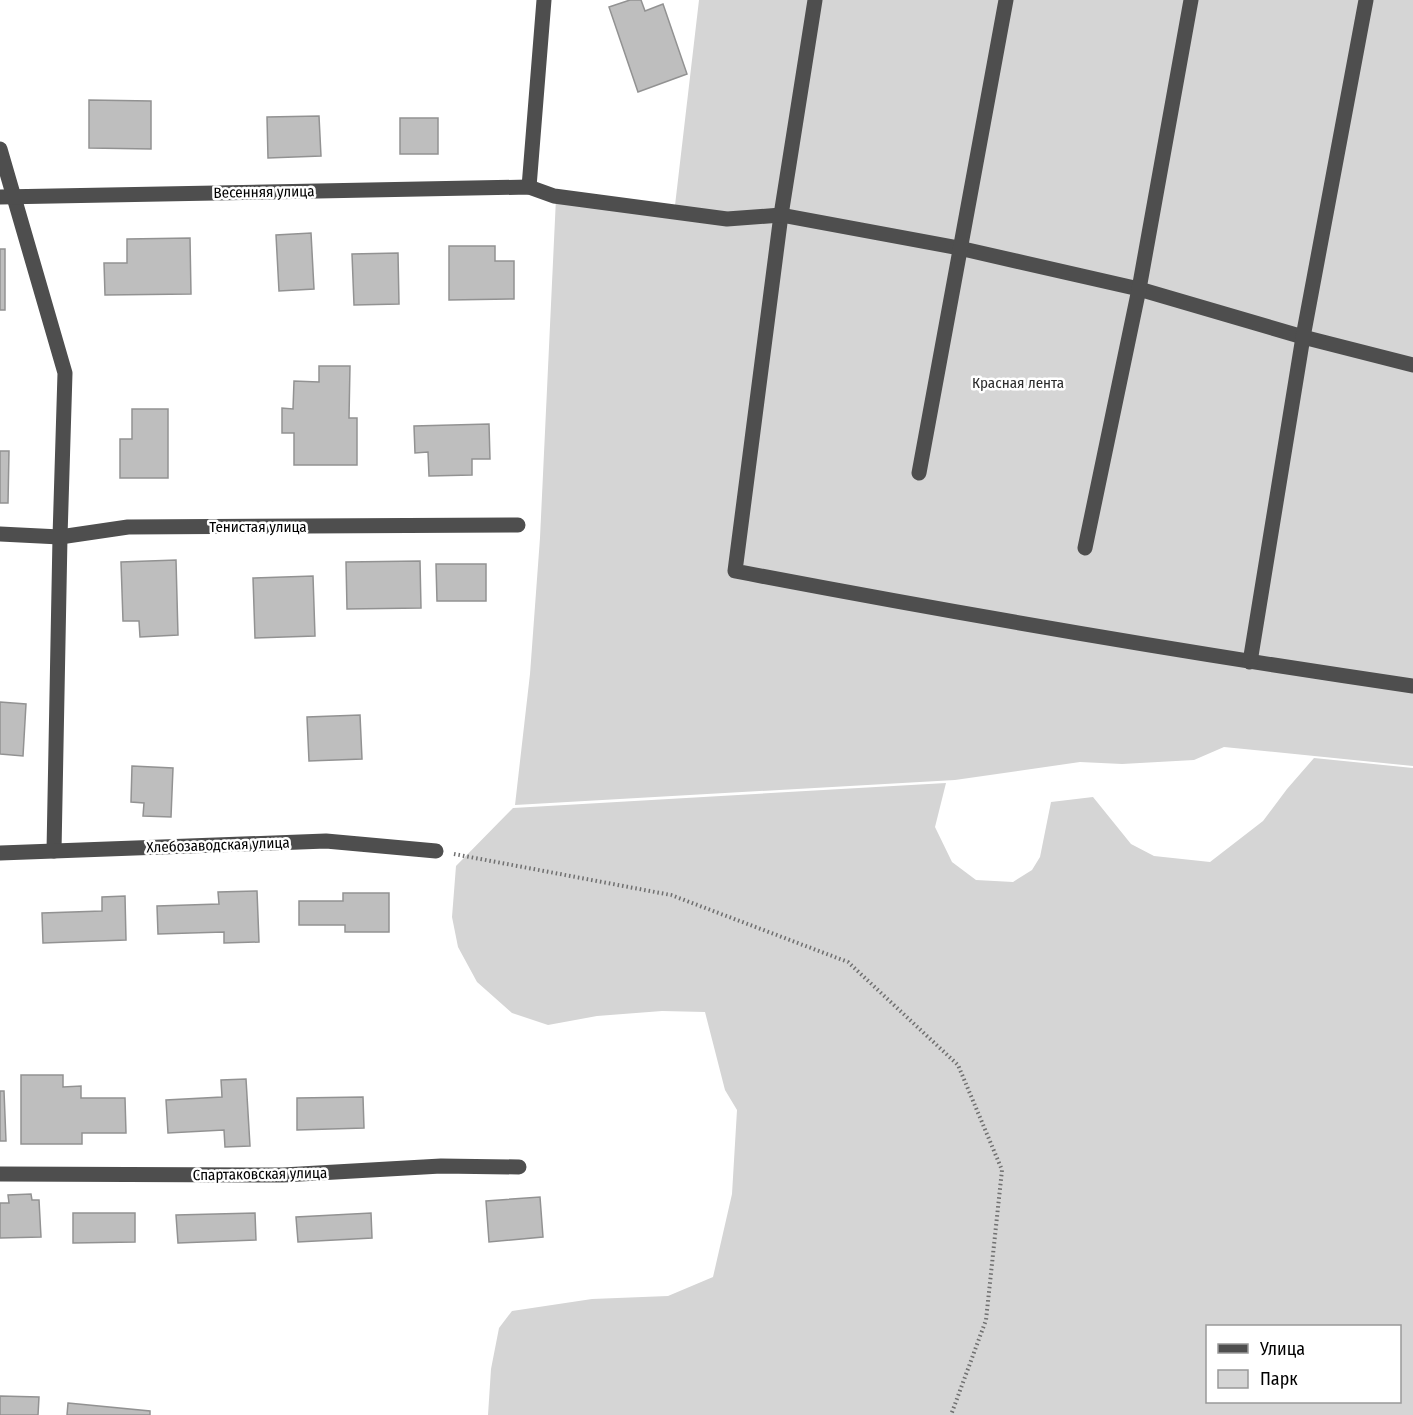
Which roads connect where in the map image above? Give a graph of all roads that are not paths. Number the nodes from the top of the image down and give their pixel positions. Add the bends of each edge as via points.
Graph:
1 (544, 0) edge
2 (815, 0) edge
3 (1006, 0) edge
4 (1191, 0) edge
5 (1366, 0) edge
6 (0, 149) edge
7 (529, 187) junction
8 (8, 197) edge
9 (781, 215) junction
10 (959, 248) junction
11 (1139, 289) junction
12 (1303, 337) junction
13 (1413, 365) edge
14 (919, 473) dead end
15 (518, 525) dead end
16 (0, 534) edge
17 (60, 537) junction
18 (1085, 548) dead end
19 (1250, 662) junction
20 (1413, 686) edge
21 (54, 851) junction
22 (436, 851) road end
23 (0, 853) edge
24 (519, 1167) dead end
25 (0, 1174) edge

1 - 7 street
2 - 9 street
3 - 10 street
4 - 11 street
5 - 12 street
6 - 8 street
7 - 8 street, Весенняя улица
7 - 9 street, Весенняя улица via 554,196 727,219
8 - 17 street via 65,374
9 - 10 street, Весенняя улица
9 - 19 street via 735,572
10 - 11 street, Весенняя улица
10 - 14 street
11 - 12 street, Весенняя улица
11 - 18 street
12 - 13 street, Весенняя улица
12 - 19 street
15 - 17 street, Тенистая улица via 128,527
16 - 17 street, Тенистая улица
17 - 21 street
19 - 20 street
21 - 22 street, Хлебозаводская улица via 326,841
21 - 23 street, Хлебозаводская улица
24 - 25 street, Спартаковская улица via 441,1166 283,1175

